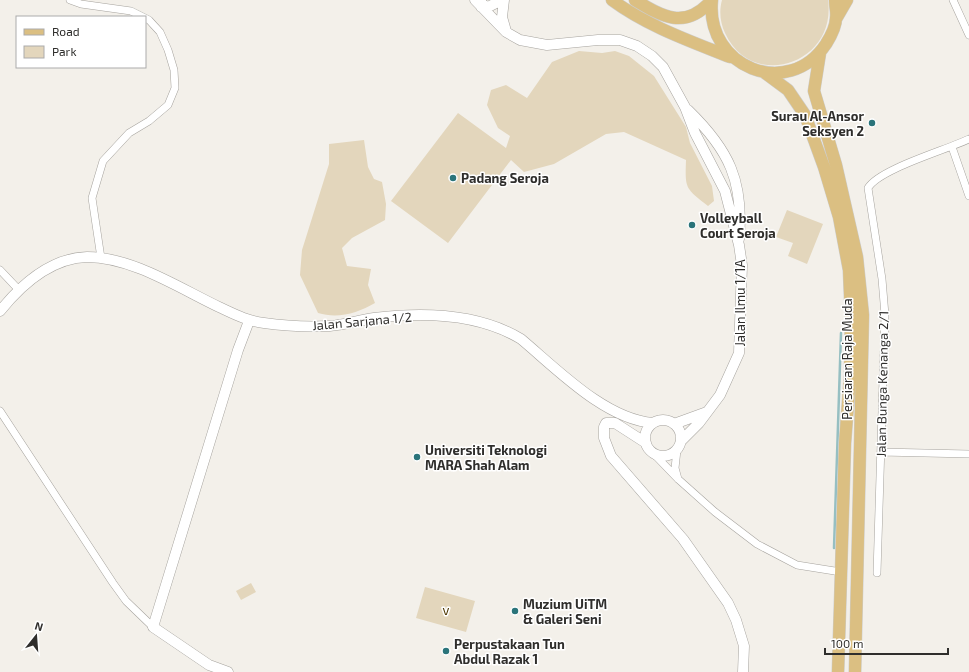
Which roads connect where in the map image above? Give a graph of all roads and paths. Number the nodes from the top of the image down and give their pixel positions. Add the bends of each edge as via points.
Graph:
1 (70, 0) edge
2 (503, 0) edge
3 (612, 0) edge
4 (635, 0) edge
5 (835, 0) edge
6 (847, 0) edge
7 (953, 0) edge
8 (711, 1) edge
9 (480, 2) edge
10 (140, 16) edge
11 (146, 19) edge
12 (836, 20) junction
13 (967, 26) edge
14 (506, 32) junction
15 (969, 35) edge
16 (820, 53) junction
17 (732, 57) junction
18 (765, 73) junction
19 (685, 107) junction
20 (969, 139) edge
21 (952, 147) junction
22 (969, 196) edge
23 (739, 245) junction
24 (102, 258) junction
25 (0, 270) edge
26 (18, 289) junction
27 (0, 311) edge
28 (249, 321) junction
29 (0, 411) edge
30 (707, 412) junction
31 (653, 423) junction
32 (674, 424) junction
33 (646, 443) junction
34 (679, 446) junction
35 (652, 452) junction
36 (881, 452) junction
37 (969, 454) edge
38 (678, 479) junction
39 (841, 572) junction
40 (877, 573) dead end
41 (153, 627) junction
42 (839, 651) junction
43 (856, 651) junction
44 (228, 672) edge
45 (743, 672) edge
46 (838, 672) edge
47 (855, 672) edge

1 - 10 street via 132,12
2 - 9 street via 490,6
2 - 14 street via 502,17
3 - 17 main road via 625,10 673,34
4 - 8 main road via 656,13 676,19 690,17 702,11
5 - 12 main road
6 - 12 main road
7 - 13 street
8 - 17 main road via 714,28 719,41
9 - 14 street
11 - 24 street via 163,38 174,70 175,88 168,105 129,133 103,161 92,198
12 - 16 main road via 832,36
13 - 15 street
14 - 19 street via 520,40 547,45 620,40 637,46 663,67
16 - 18 main road via 803,66 785,72
16 - 43 main road, Persiaran Raja Muda via 814,91 836,165 858,257 863,315
17 - 18 main road via 747,67
18 - 39 main road, Persiaran Raja Muda via 788,90 805,115 824,167 845,243 851,318
19 - 23 street via 695,133 725,191
19 - 23 street via 706,128 733,169 738,188 741,223
20 - 21 street
21 - 22 street
21 - 36 street, Jalan Bunga Kenanga 2/1 via 888,172 875,179 868,188 885,314
23 - 30 street, Jalan Ilmu 1/1A via 742,265 739,352 725,387
24 - 26 street, Jalan Sarjana 1/2 via 67,261 40,274
24 - 28 street, Jalan Sarjana 1/2 via 139,268
25 - 26 street
26 - 27 street, Jalan Sarjana 1/2
28 - 31 street, Jalan Sarjana 1/2 via 286,326 330,326 412,315 474,320 510,332 521,339 601,405 639,422
28 - 41 street
29 - 41 street via 113,583 126,601
30 - 32 street
30 - 34 street, Jalan Ilmu 1/1A
31 - 32 street via 664,420
31 - 33 street via 646,432
32 - 34 street via 680,433
33 - 35 street
33 - 45 street via 615,423 606,423 604,426 604,438 611,456 683,539 725,597 744,646
34 - 35 street via 664,456
34 - 38 street via 675,468
35 - 38 street
36 - 37 street
36 - 40 street, Jalan Bunga Kenanga 2/1
38 - 39 street via 740,531 769,550 798,565
39 - 42 main road, Persiaran Raja Muda
41 - 44 street via 209,665
42 - 43 main road via 846,660 852,658
42 - 46 main road, Persiaran Raja Muda
43 - 47 main road, Persiaran Raja Muda

